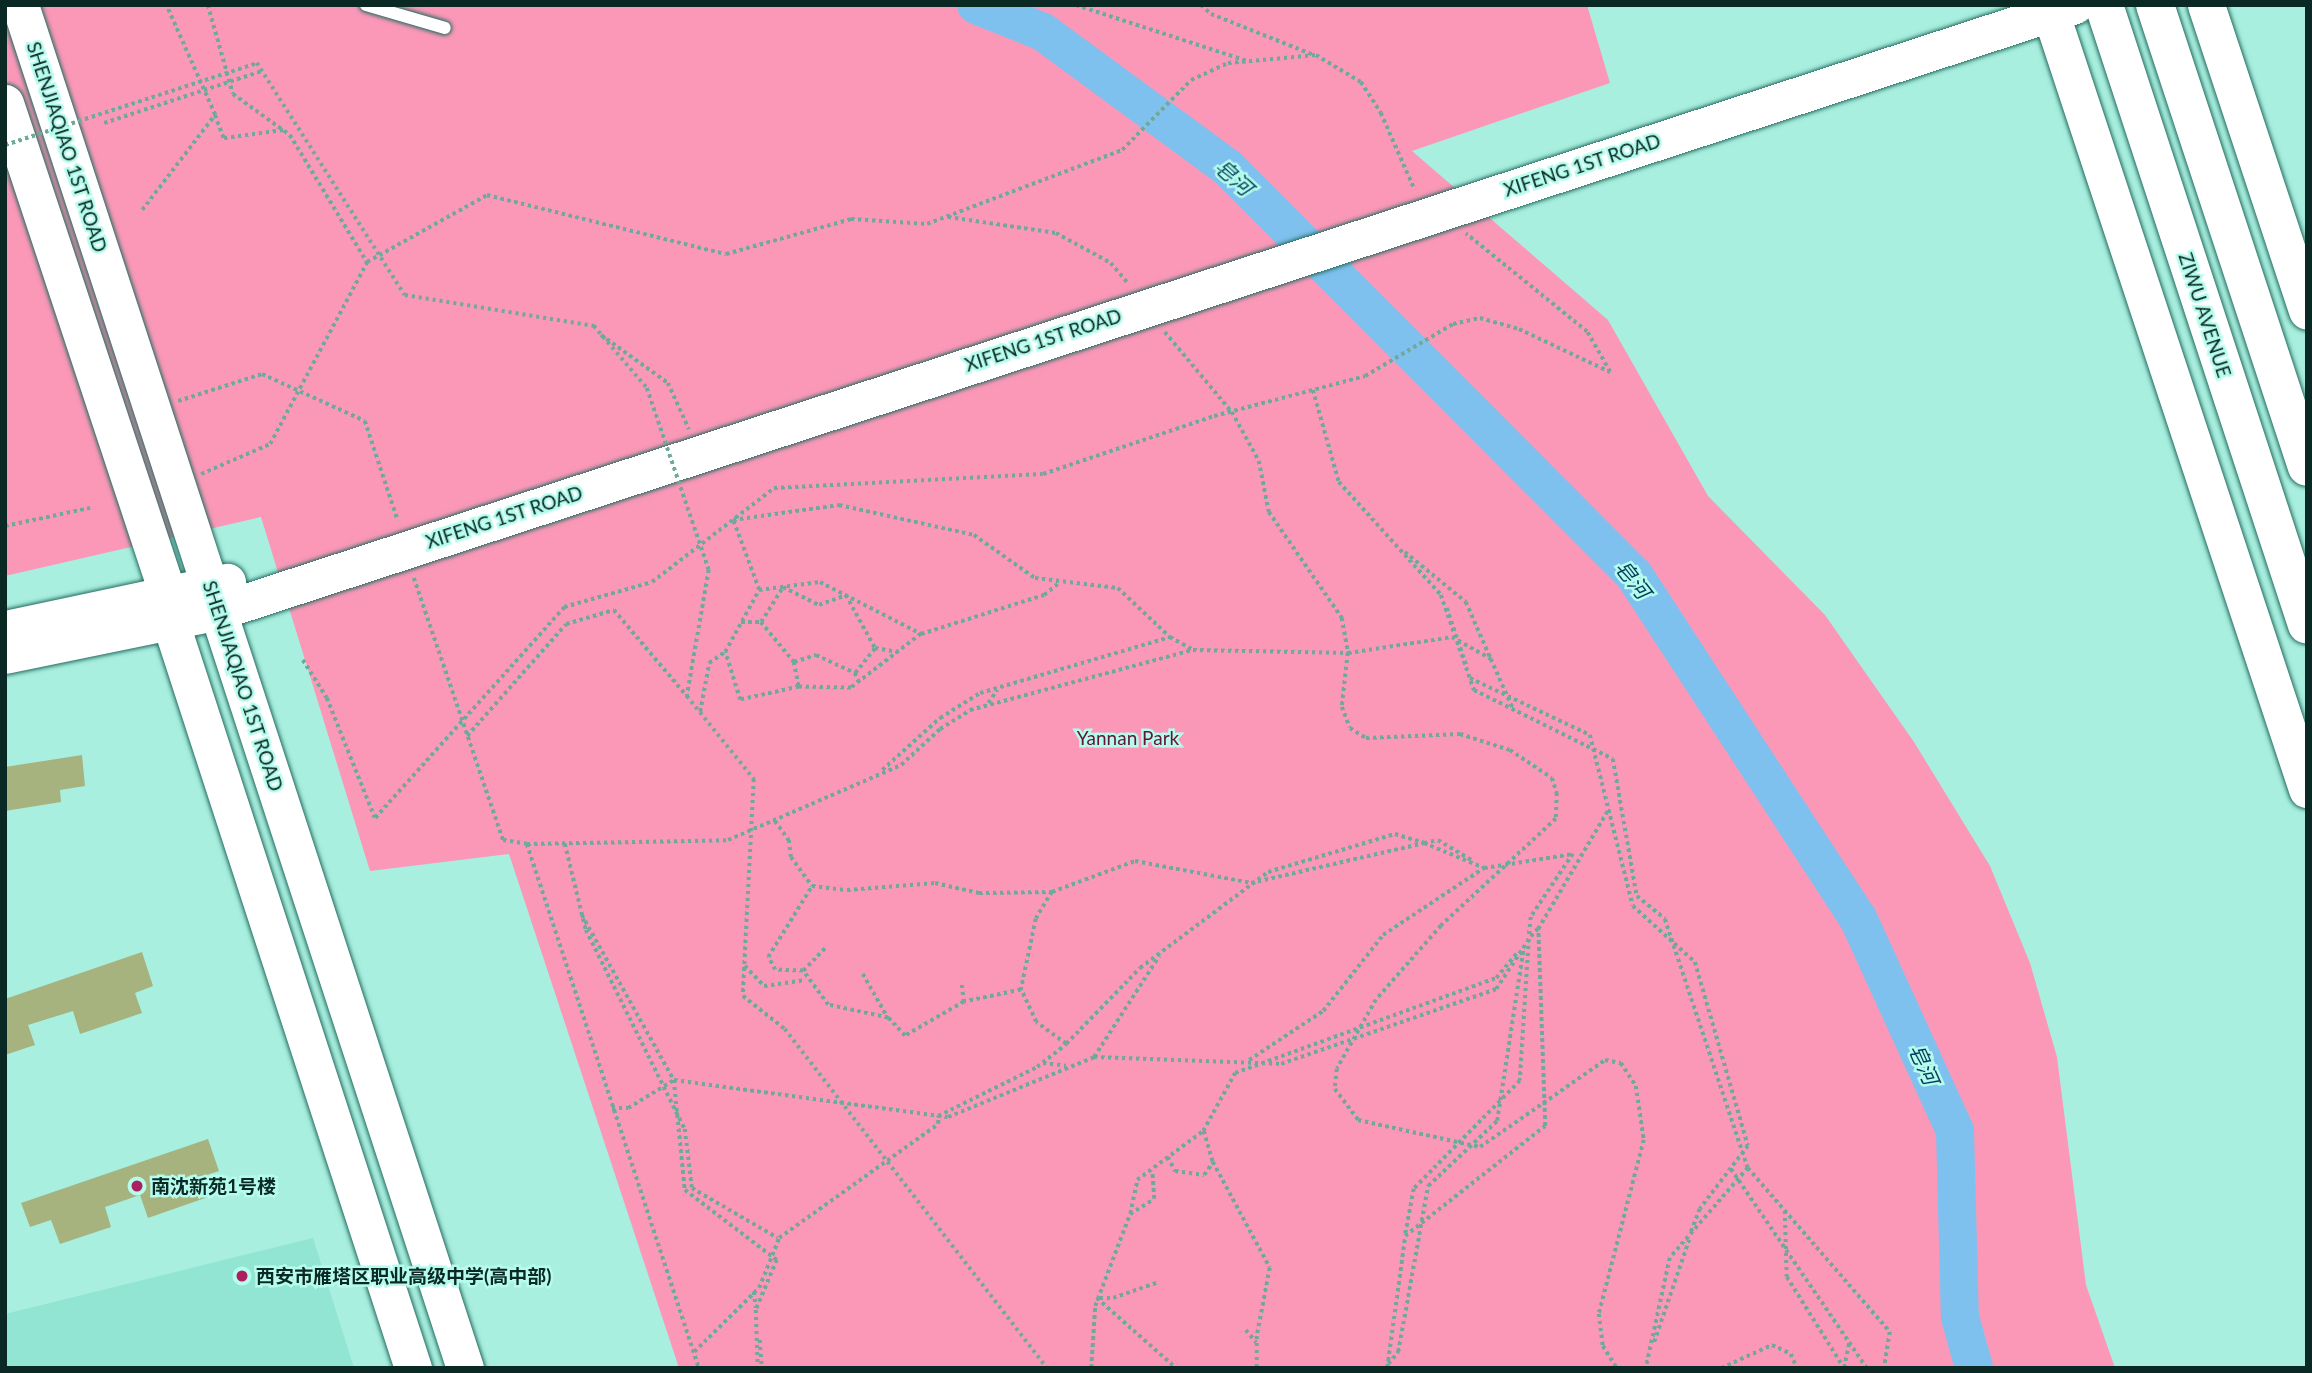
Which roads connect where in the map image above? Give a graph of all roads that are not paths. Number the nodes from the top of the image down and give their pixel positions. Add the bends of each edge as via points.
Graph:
1 (20, 5) edge
2 (366, 5) edge
3 (2003, 5) edge
4 (2104, 5) edge
5 (2155, 5) edge
6 (2206, 5) edge
7 (2058, 8) edge
8 (445, 27) dead end
9 (5, 103) edge
10 (1420, 205) junction
11 (1136, 296) junction
12 (2307, 311) edge
13 (2307, 467) edge
14 (402, 538) junction
15 (215, 599) junction
16 (169, 608) junction
17 (2307, 625) edge
18 (5, 629) edge
19 (5, 655) edge
20 (2307, 789) edge
21 (413, 1368) edge
22 (465, 1368) edge

1 - 15 main road, SHENJIAQIAO 1ST ROAD
2 - 8 lane
3 - 10 main road, XIFENG 1ST ROAD
4 - 17 main road, ZIWU AVENUE
5 - 13 main road
6 - 12 main road
7 - 10 main road, XIFENG 1ST ROAD
7 - 20 main road
9 - 16 main road
10 - 11 main road, XIFENG 1ST ROAD
11 - 14 main road, XIFENG 1ST ROAD
11 - 14 main road, XIFENG 1ST ROAD via 690,430
14 - 15 main road, XIFENG 1ST ROAD
15 - 16 main road, XIFENG 1ST ROAD
15 - 22 main road, SHENJIAQIAO 1ST ROAD
16 - 18 main road, XIFENG 1ST ROAD
16 - 19 main road, XIFENG 1ST ROAD
16 - 21 main road

